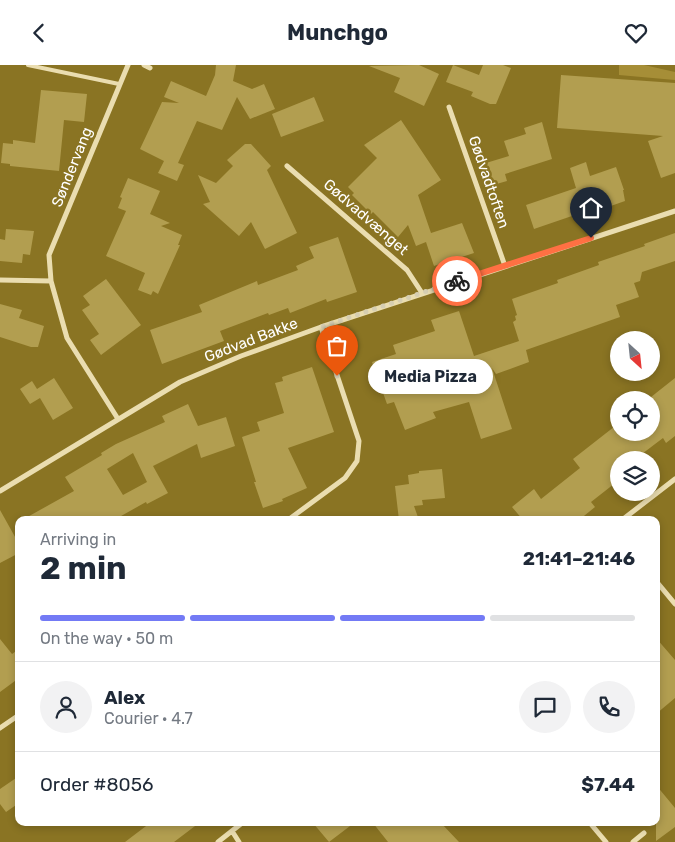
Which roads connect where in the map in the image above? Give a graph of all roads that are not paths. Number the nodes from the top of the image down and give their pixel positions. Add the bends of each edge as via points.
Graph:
1 (28, 65) edge
2 (128, 65) edge
3 (119, 84) junction
4 (449, 107) dead end
5 (287, 166) dead end
6 (675, 211) edge
7 (504, 266) junction
8 (0, 280) edge
9 (51, 281) junction
10 (422, 293) junction
11 (321, 327) junction
12 (118, 419) junction
13 (675, 479) edge
14 (0, 491) edge
15 (294, 516) edge
16 (627, 516) edge
17 (660, 586) edge
18 (675, 604) edge
19 (15, 718) edge
20 (0, 728) edge
21 (238, 826) edge
22 (593, 826) edge
23 (232, 831) junction
24 (644, 833) dead end
25 (218, 842) edge
26 (239, 842) edge
27 (606, 842) edge
28 (633, 842) edge

1 - 3 lane
2 - 3 street, Søndervang
3 - 9 street, Søndervang via 49,255
4 - 7 street, Gødvadtoften
5 - 10 street, Gødvadvænget via 407,270
6 - 7 street, Gødvad Bakke
7 - 10 street, Gødvad Bakke
8 - 9 street
9 - 12 street, Søndervang via 67,338
10 - 11 street, Gødvad Bakke
11 - 12 street, Gødvad Bakke via 180,382
11 - 15 street via 359,441 357,461 346,478
12 - 14 street, Gødvad Bakke
13 - 16 street
17 - 18 street
19 - 20 street
21 - 23 street
22 - 27 street
23 - 25 street
23 - 26 street
24 - 28 street

